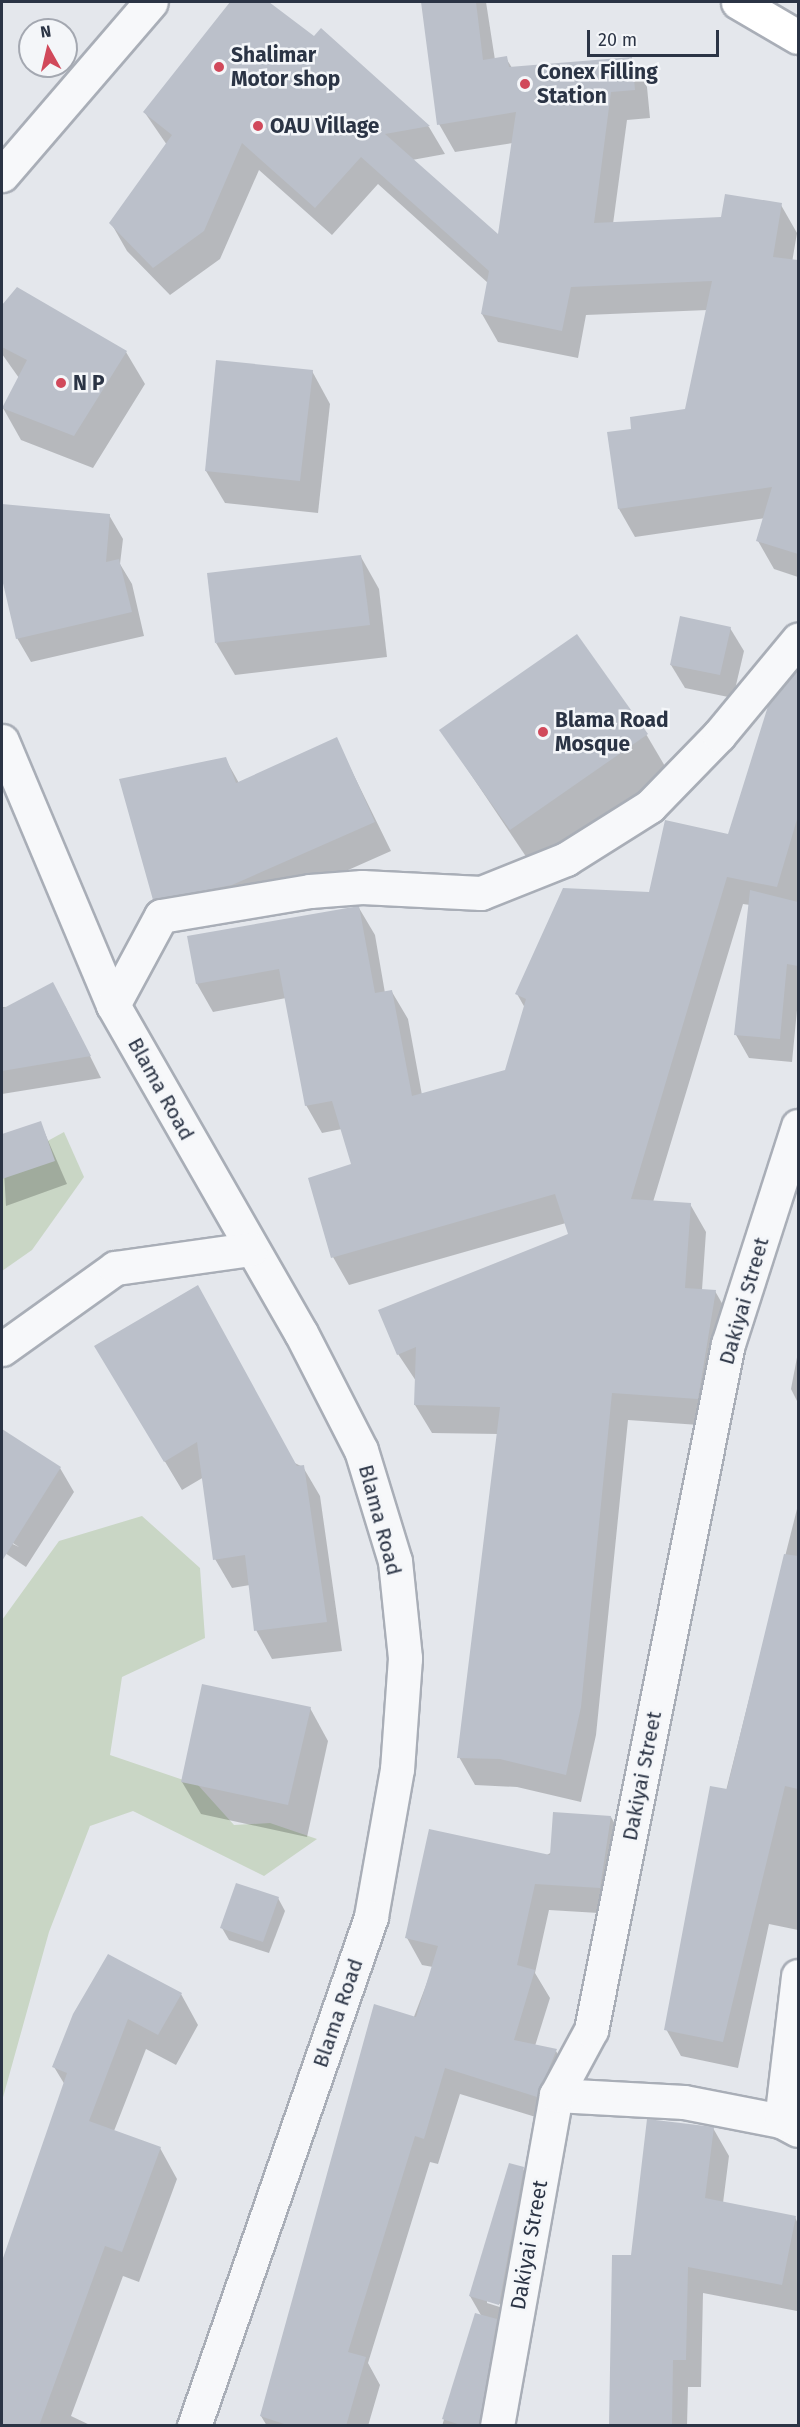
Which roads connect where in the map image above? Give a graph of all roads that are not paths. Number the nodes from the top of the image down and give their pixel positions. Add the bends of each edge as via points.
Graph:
1 (152, 2) edge
2 (738, 2) edge
3 (798, 37) edge
4 (2, 175) edge
5 (798, 640) edge
6 (2, 741) edge
7 (113, 1005) junction
8 (798, 1126) edge
9 (251, 1249) junction
10 (2, 1349) edge
11 (798, 1976) edge
12 (556, 2095) junction
13 (790, 2125) edge
14 (194, 2426) edge
15 (497, 2426) edge

1 - 4 street
2 - 3 highway
5 - 7 street via 719,735 650,806 566,859 481,893 321,890 161,916
6 - 7 street, Blama Road
7 - 9 street, Blama Road
8 - 12 street, Dakiyai Street via 728,1344 591,2030
9 - 10 street via 115,1268
9 - 14 street, Blama Road via 361,1450 395,1562 405,1658 397,1769 371,1917
11 - 13 street
12 - 13 street via 684,2102
12 - 15 street, Dakiyai Street

